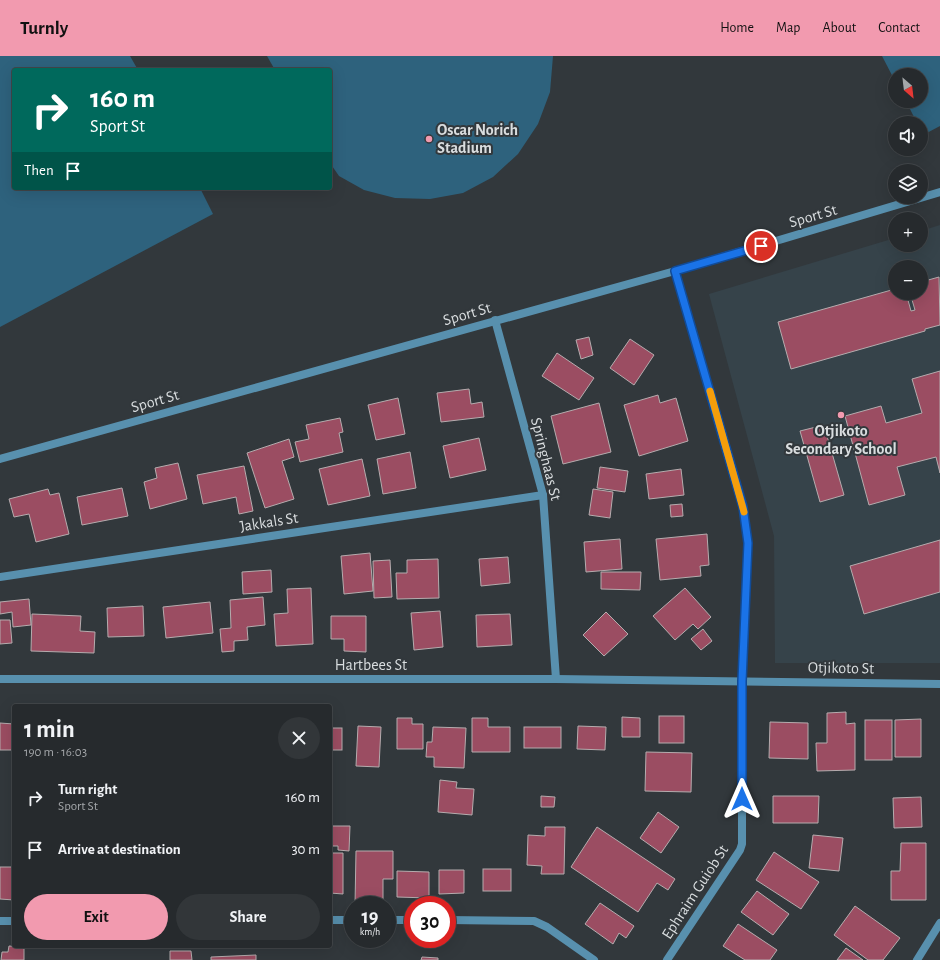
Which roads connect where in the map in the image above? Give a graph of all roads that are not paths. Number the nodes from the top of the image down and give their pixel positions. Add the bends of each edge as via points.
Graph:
1 (940, 192) edge
2 (675, 271) junction
3 (495, 320) junction
4 (0, 459) edge
5 (543, 495) junction
6 (0, 577) edge
7 (0, 679) edge
8 (556, 679) junction
9 (742, 681) junction
10 (940, 684) edge
11 (332, 920) edge
12 (344, 920) edge
13 (456, 920) edge
14 (0, 921) edge
15 (12, 921) edge
16 (940, 923) edge
17 (594, 960) edge
18 (668, 960) edge
19 (917, 960) edge

1 - 2 street, Sport St
2 - 3 street, Sport St
2 - 9 street, Ephraim Guiob St via 743,507 748,543
3 - 4 street, Sport St
3 - 5 street, Springhaas St
5 - 6 street, Jakkals St
5 - 8 street, Springhaas St
7 - 8 street, Hartbees St
8 - 9 street, Hartbees St
9 - 10 street, Otjikoto St
9 - 18 street, Ephraim Guiob St via 740,850
11 - 12 street
13 - 17 street via 534,921 547,927
14 - 15 street
16 - 19 street

